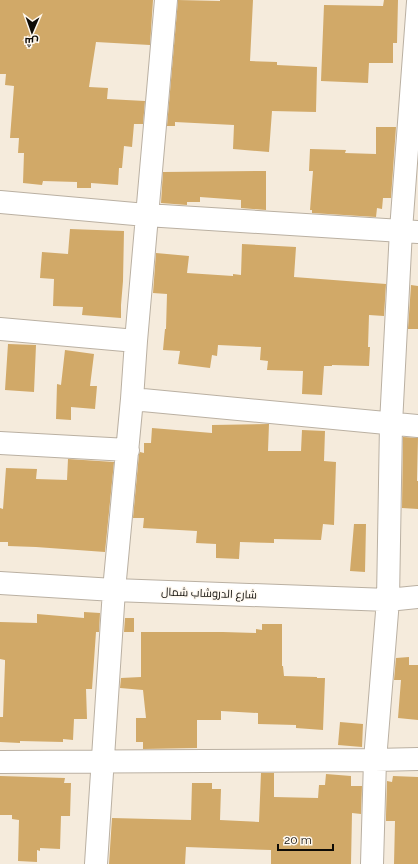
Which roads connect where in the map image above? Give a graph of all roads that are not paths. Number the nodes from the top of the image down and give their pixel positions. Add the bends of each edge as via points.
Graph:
1 (166, 0) edge
2 (418, 2) edge
3 (0, 202) edge
4 (146, 215) junction
5 (410, 231) edge
6 (0, 329) edge
7 (136, 341) junction
8 (132, 399) junction
9 (391, 424) junction
10 (418, 426) edge
11 (0, 444) edge
12 (128, 450) junction
13 (0, 583) edge
14 (114, 590) junction
15 (418, 597) edge
16 (388, 600) junction
17 (418, 759) edge
18 (375, 760) junction
19 (104, 761) junction
20 (0, 762) edge
21 (96, 864) edge
22 (372, 864) edge

1 - 4 street
2 - 5 street
3 - 4 street
4 - 5 street
4 - 7 street
5 - 9 street
6 - 7 street
7 - 8 street
8 - 9 street
8 - 12 street
9 - 10 street
9 - 16 street
11 - 12 street
12 - 14 street
13 - 14 street, شارع الدروشاب شمال
14 - 16 street, شارع الدروشاب شمال
14 - 19 street
15 - 16 street, شارع الدروشاب شمال
16 - 18 street
17 - 18 street
18 - 19 street
18 - 22 street
19 - 20 street
19 - 21 street

